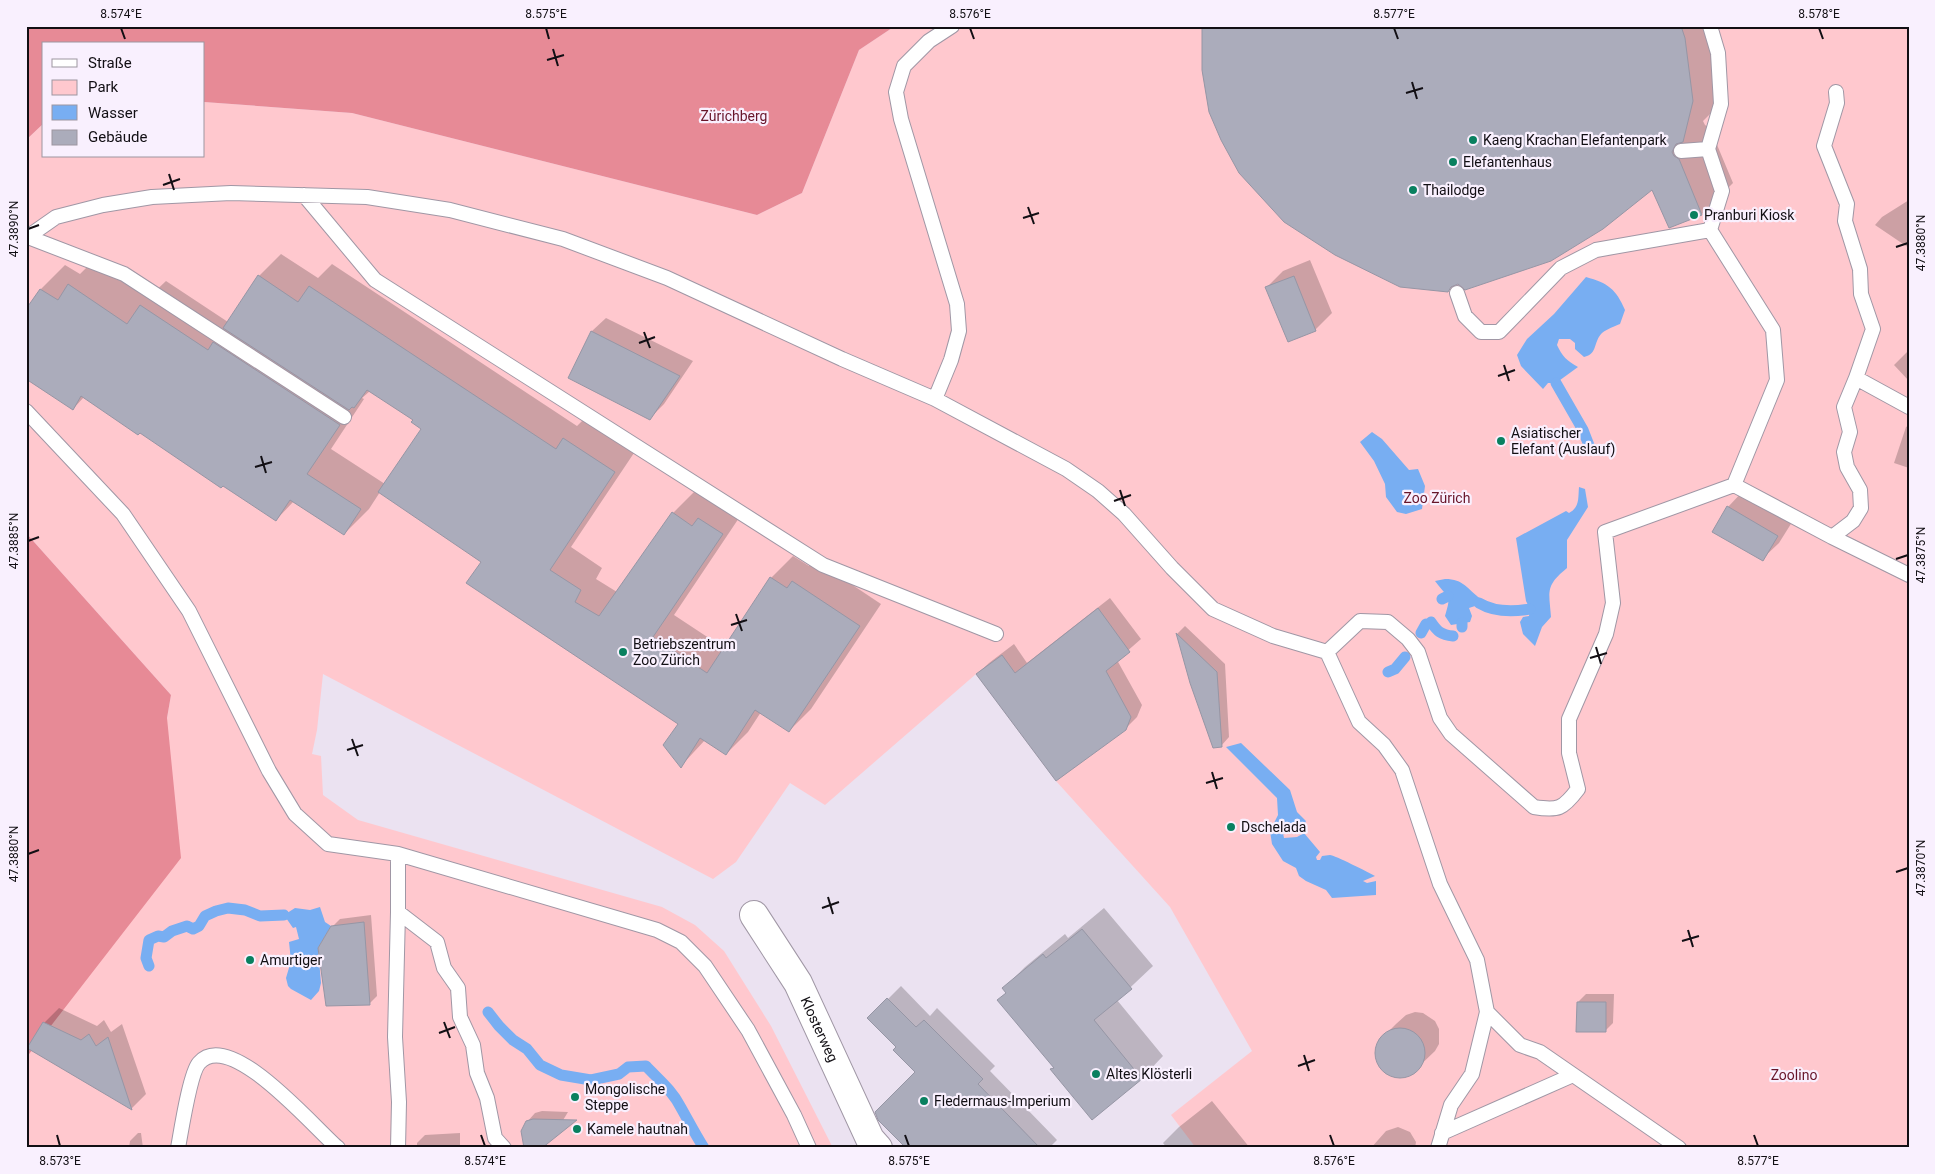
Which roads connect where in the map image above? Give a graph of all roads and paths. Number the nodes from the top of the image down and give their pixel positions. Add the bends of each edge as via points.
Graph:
1 (952, 26) edge
2 (1710, 26) edge
3 (1836, 92) dead end
4 (1708, 149) junction
5 (1681, 152) dead end
6 (304, 196) junction
7 (1710, 230) junction
8 (27, 238) edge
9 (1457, 292) dead end
10 (1856, 378) junction
11 (935, 399) junction
12 (1909, 407) edge
13 (26, 411) edge
14 (344, 417) dead end
15 (1734, 485) junction
16 (1832, 537) junction
17 (1909, 575) edge
18 (996, 634) dead end
19 (1326, 652) junction
20 (398, 854) junction
21 (398, 912) junction
22 (754, 915) dead end
23 (1487, 1012) junction
24 (1573, 1075) junction
25 (1442, 1133) junction
26 (178, 1148) edge
27 (338, 1148) edge
28 (398, 1148) edge
29 (504, 1148) edge
30 (809, 1148) edge
31 (878, 1148) edge
32 (1438, 1148) edge
33 (1679, 1148) edge

1 - 11 lane via 928,41 904,66 896,92 901,119 957,304 959,331 952,360
2 - 4 lane via 1718,53 1720,104
3 - 10 lane via 1837,103 1824,146 1847,204 1845,221 1860,270 1861,294 1872,329
4 - 5 lane
4 - 7 lane via 1722,191
6 - 8 lane via 232,193 152,197 56,217
6 - 11 lane via 367,197 450,210 563,239 667,278
6 - 18 lane via 375,280 806,555 823,565
7 - 9 lane via 1596,250 1561,268 1499,332 1481,332 1465,316
7 - 15 lane via 1773,330 1777,380
8 - 14 lane via 124,274
10 - 12 lane
10 - 16 lane via 1844,407 1850,432 1844,452 1847,467 1860,490 1861,508 1853,521
11 - 19 lane via 1066,469 1098,491 1124,514 1213,609 1273,636
13 - 20 lane via 123,514 189,611 269,771 295,814 328,844
15 - 16 lane
15 - 19 lane via 1605,532 1613,604 1606,634 1569,719 1569,753 1578,789 1567,803 1551,810 1534,807 1451,734 1440,718 1418,652 1388,622 1360,621
16 - 17 lane
19 - 23 lane via 1359,722 1384,745 1402,770 1440,884 1478,960
20 - 21 lane
20 - 30 lane via 657,930 681,942 705,966 748,1030
21 - 28 lane via 395,1037
21 - 29 lane via 437,942 444,968 458,988 460,1018 473,1045 477,1073 487,1098 495,1138
22 - 31 street, Klosterweg via 798,983 870,1139
23 - 24 lane via 1520,1045 1540,1052
23 - 25 lane via 1472,1074 1451,1105
24 - 25 lane
24 - 33 lane
25 - 32 lane
26 - 27 lane via 189,1090 198,1063 210,1055 239,1061 288,1098

